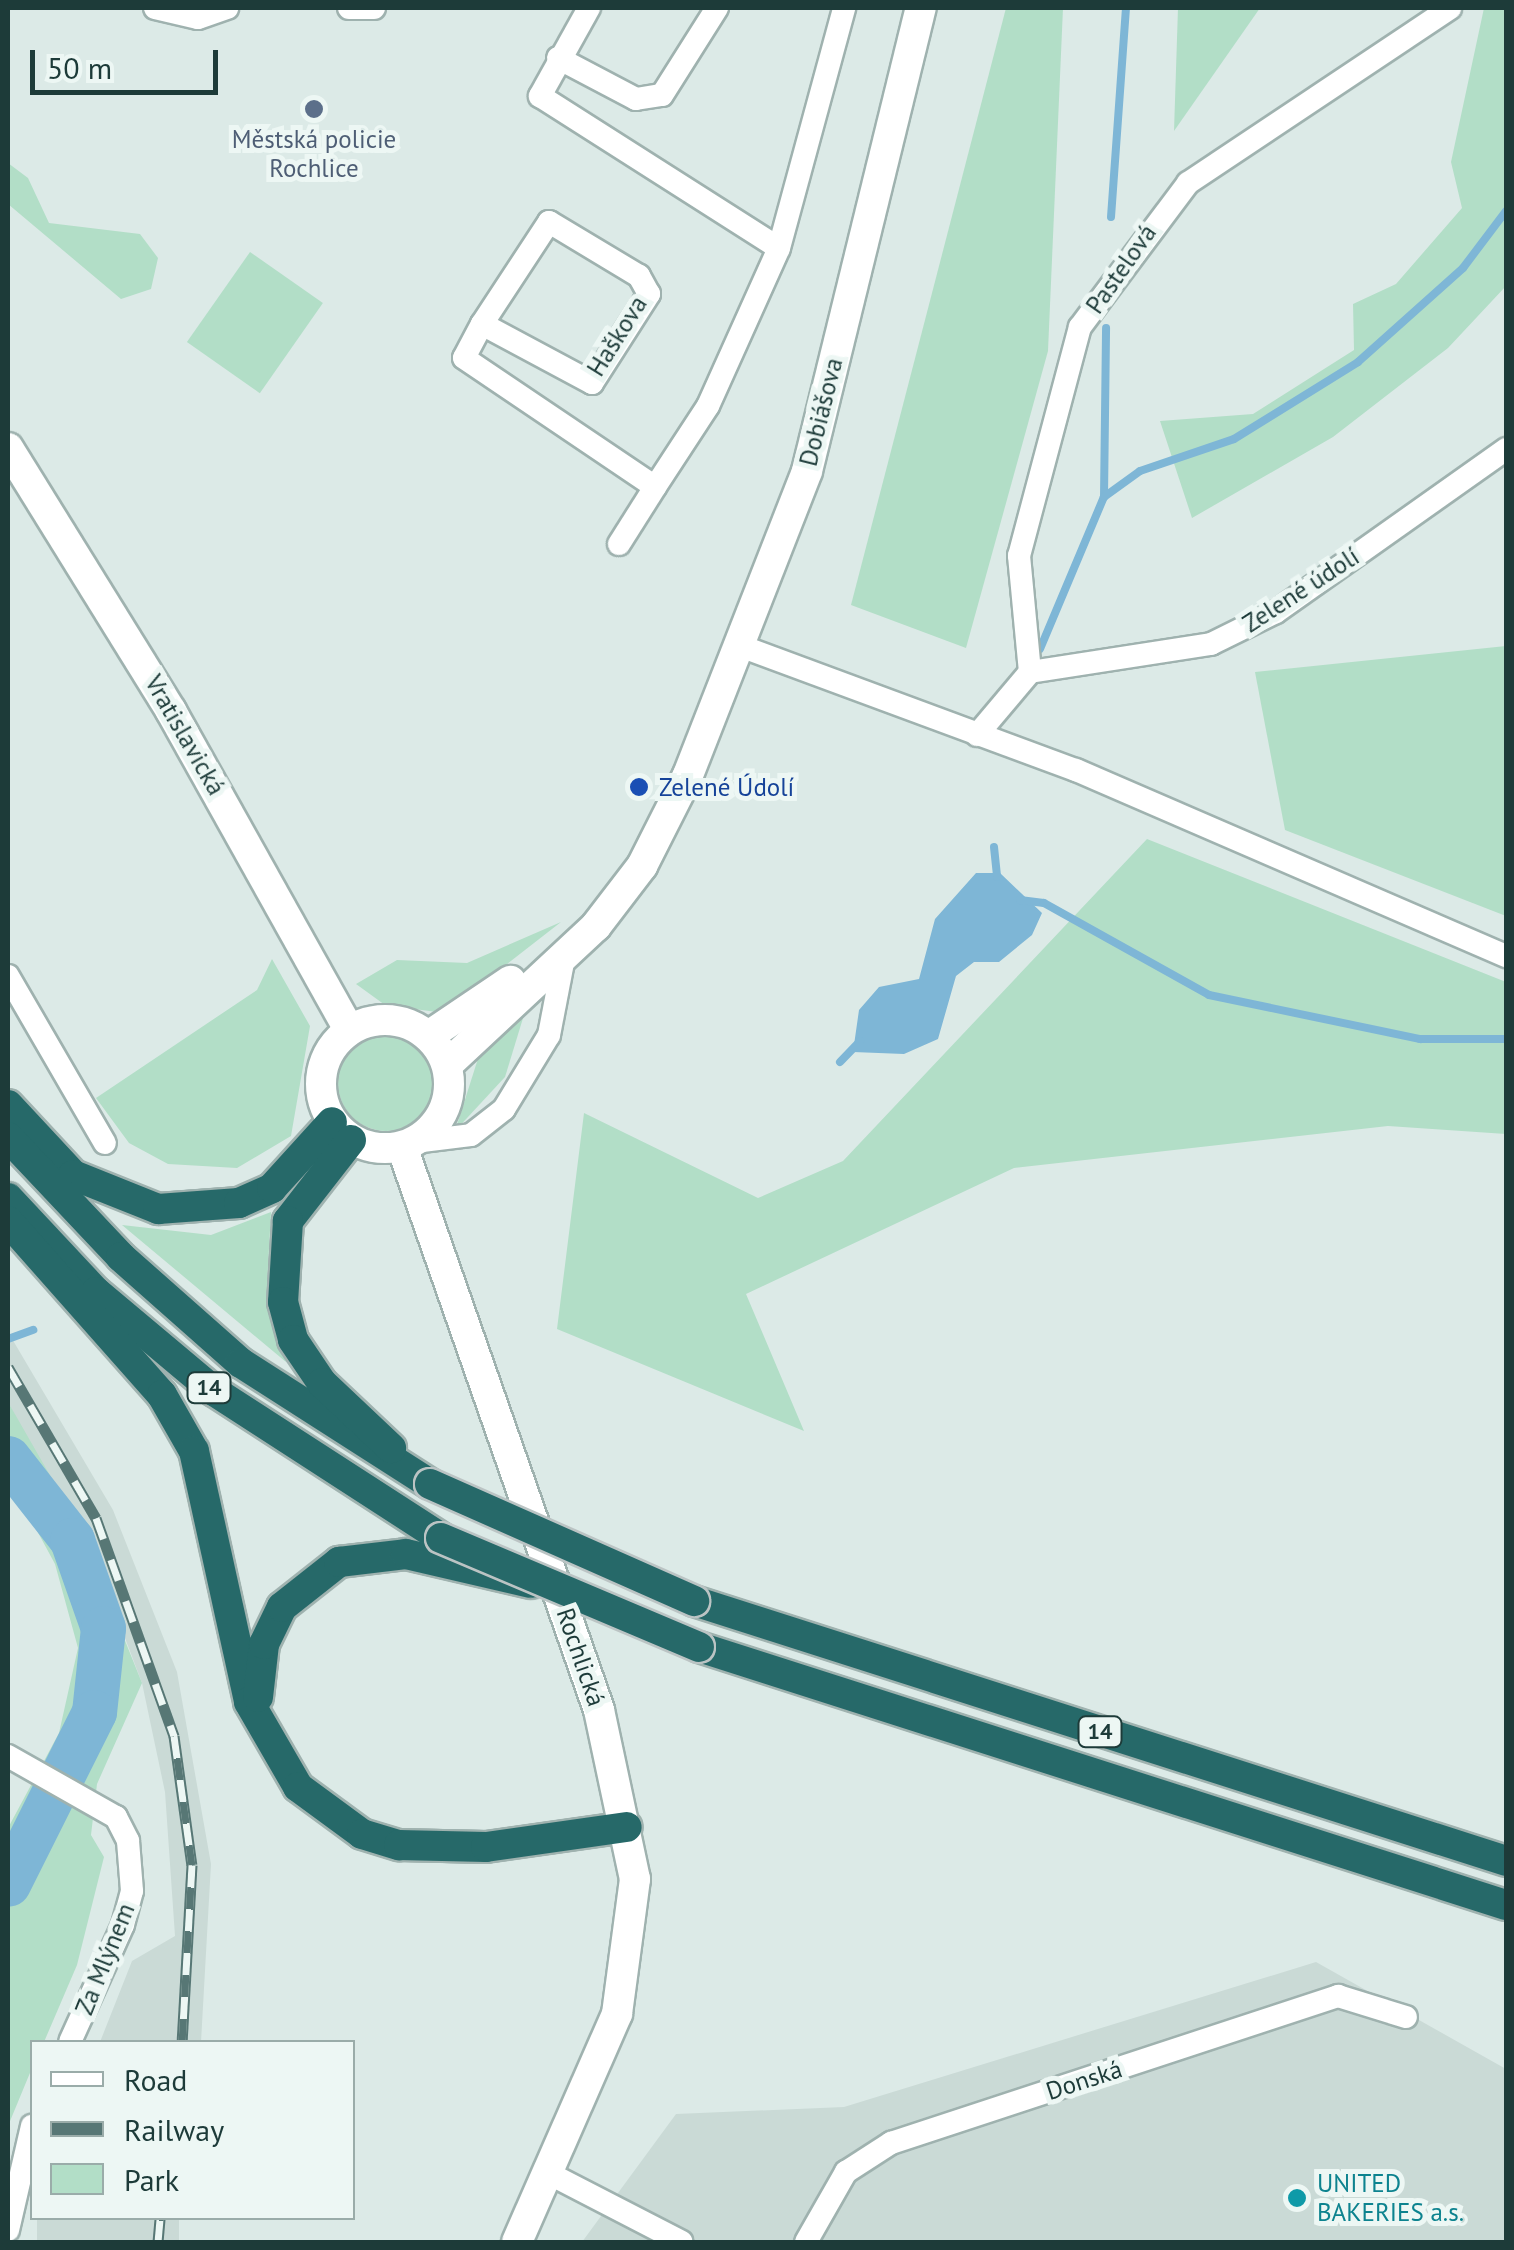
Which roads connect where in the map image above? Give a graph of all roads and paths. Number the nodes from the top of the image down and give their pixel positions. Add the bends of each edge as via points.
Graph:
1 (155, 8) edge
2 (227, 8) edge
3 (349, 8) edge
4 (374, 8) edge
5 (590, 8) edge
6 (717, 8) edge
7 (844, 8) edge
8 (921, 8) edge
9 (1450, 8) edge
10 (558, 58) junction
11 (779, 248) junction
12 (482, 324) junction
13 (8, 448) edge
14 (1506, 449) edge
15 (655, 487) junction
16 (619, 544) dead end
17 (743, 648) junction
18 (1030, 672) junction
19 (977, 735) junction
20 (676, 802) junction
21 (1506, 956) edge
22 (562, 971) junction
23 (8, 976) edge
24 (349, 1030) junction
25 (430, 1036) junction
26 (446, 1066) junction
27 (8, 1105) edge
28 (342, 1131) junction
29 (8, 1137) edge
30 (105, 1142) dead end
31 (408, 1145) junction
32 (8, 1198) edge
33 (8, 1221) edge
34 (430, 1484) junction
35 (535, 1584) junction
36 (257, 1720) junction
37 (17, 1763) edge
38 (627, 1827) junction
39 (1506, 1861) edge
40 (1506, 1905) edge
41 (1406, 2017) dead end
42 (71, 2040) edge
43 (30, 2135) edge
44 (550, 2174) junction
45 (8, 2230) edge
46 (516, 2242) edge
47 (682, 2242) edge
48 (806, 2242) edge

1 - 2 street via 198,18
3 - 4 street
5 - 10 street
6 - 10 street via 662,96 636,99
7 - 11 street
8 - 17 street, Dobiášova via 806,472
9 - 18 street, Pastelová via 1188,184 1080,327 1020,556
10 - 11 street via 540,96
11 - 15 street via 708,406
12 - 12 street, Haškova via 548,222 639,276 649,294 592,383
12 - 15 street, Haškova via 464,358
13 - 24 street, Vratislavická via 162,695
14 - 18 street, Zelené údolí via 1276,612 1212,644
15 - 16 street
17 - 19 street
17 - 20 street, Dobiášova
18 - 19 street
19 - 21 street
20 - 22 street, Dobiášova via 642,866
20 - 25 street, Dobiášova via 587,918
22 - 26 street, Dobiášova
22 - 31 street via 531,1075 504,1109 471,1135
23 - 30 street
24 - 25 street via 385,1020
24 - 28 street via 323,1065
25 - 26 street
26 - 31 street via 444,1110
27 - 28 highway via 73,1175 158,1209 240,1203 272,1188
28 - 31 street
28 - 34 highway via 288,1220 283,1302 294,1340 322,1383
29 - 34 highway, 14 via 121,1257 241,1363
31 - 38 street, Rochlická via 594,1695
32 - 35 highway, 14, bridge via 96,1292 214,1391 442,1538
33 - 36 highway via 162,1396 194,1451
34 - 39 highway, 14, bridge via 694,1601
35 - 36 highway via 406,1554 339,1562 282,1608 264,1644
35 - 40 highway, 14, bridge via 699,1647
36 - 38 highway via 298,1787 362,1834 399,1846 486,1847
37 - 42 street, Za Mlýnem via 109,1813 132,1891
38 - 44 street, Rochlická via 635,1879 629,1972
41 - 48 street, Donská via 1338,1996 891,2144 846,2172
43 - 45 street
44 - 46 street, Rochlická
44 - 47 street

